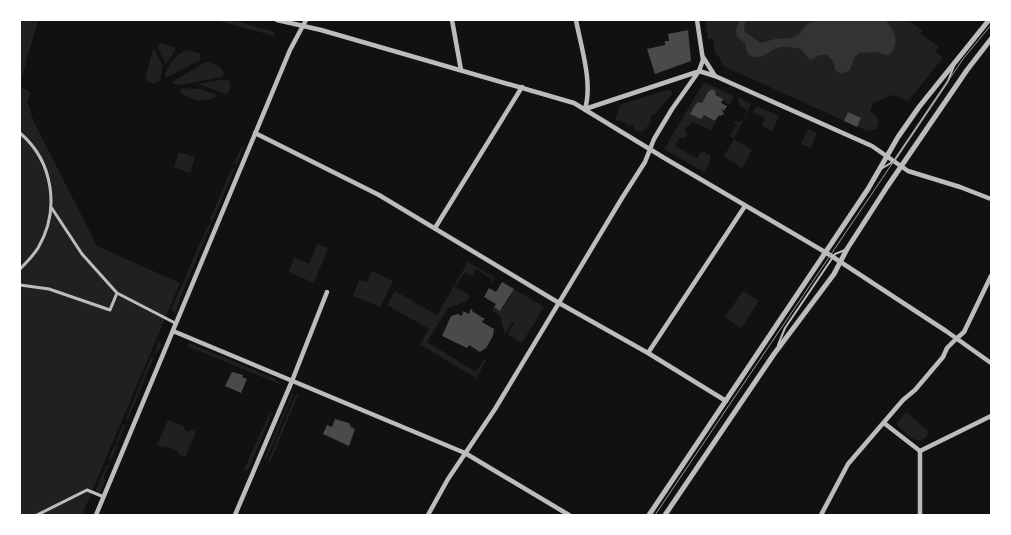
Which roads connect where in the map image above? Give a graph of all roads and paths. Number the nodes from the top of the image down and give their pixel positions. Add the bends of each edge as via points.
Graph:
1 (277, 20) edge
2 (306, 20) edge
3 (452, 20) edge
4 (576, 20) edge
5 (696, 20) edge
6 (989, 20) edge
7 (303, 26) junction
8 (991, 39) edge
9 (703, 56) junction
10 (958, 57) junction
11 (461, 70) junction
12 (699, 71) junction
13 (715, 76) junction
14 (522, 87) junction
15 (585, 109) junction
16 (20, 133) edge
17 (255, 133) junction
18 (650, 150) junction
19 (887, 156) junction
20 (894, 161) junction
21 (901, 166) junction
22 (880, 170) junction
23 (991, 199) edge
24 (745, 206) junction
25 (52, 207) junction
26 (435, 228) junction
27 (847, 249) junction
28 (826, 252) junction
29 (833, 257) junction
30 (840, 262) junction
31 (20, 269) edge
32 (991, 276) edge
33 (20, 285) edge
34 (327, 292) dead end
35 (117, 293) junction
36 (559, 303) junction
37 (176, 323) junction
38 (173, 331) junction
39 (956, 339) junction
40 (648, 353) junction
41 (774, 354) junction
42 (991, 363) edge
43 (292, 381) junction
44 (726, 401) junction
45 (991, 416) edge
46 (884, 423) junction
47 (920, 452) junction
48 (465, 454) junction
49 (104, 497) junction
50 (37, 515) edge
51 (97, 515) edge
52 (234, 515) edge
53 (428, 515) edge
54 (569, 515) edge
55 (649, 515) edge
56 (665, 515) edge
57 (822, 515) edge
58 (920, 515) edge

1 - 7 street
2 - 7 street
3 - 11 street
4 - 15 street via 588,86
5 - 9 street
6 - 10 street
7 - 11 street
7 - 17 street
8 - 21 street
9 - 12 street
9 - 13 street
10 - 19 street via 919,107
10 - 20 lane via 948,81
11 - 14 street
12 - 13 street
12 - 15 street
12 - 18 street via 672,109
13 - 19 street via 847,134
14 - 15 street via 568,100
14 - 26 street
15 - 18 street
16 - 25 street via 41,158 50,181
17 - 26 street via 379,195
17 - 37 street
18 - 24 street
18 - 36 street
19 - 20 street
19 - 22 street
20 - 21 street
20 - 22 lane
21 - 23 street
21 - 27 street
22 - 28 street
24 - 28 street
24 - 40 street
25 - 31 street via 47,229 37,250
25 - 35 street via 82,254
26 - 36 street
27 - 29 lane
27 - 30 street
28 - 29 street
28 - 44 street
29 - 30 street
29 - 41 lane via 785,328
30 - 39 street
30 - 41 street
32 - 39 street via 968,326
33 - 35 street via 49,289 110,310
34 - 43 street
35 - 37 street
36 - 40 street
36 - 48 street
37 - 38 street
38 - 43 street
38 - 49 street
39 - 42 street
39 - 46 street
40 - 44 street
41 - 56 street
43 - 48 street
43 - 52 street
44 - 55 street
45 - 47 street
46 - 47 street
46 - 57 street via 848,464
47 - 58 street
48 - 53 street
48 - 54 street
49 - 50 street via 87,490
49 - 51 street

